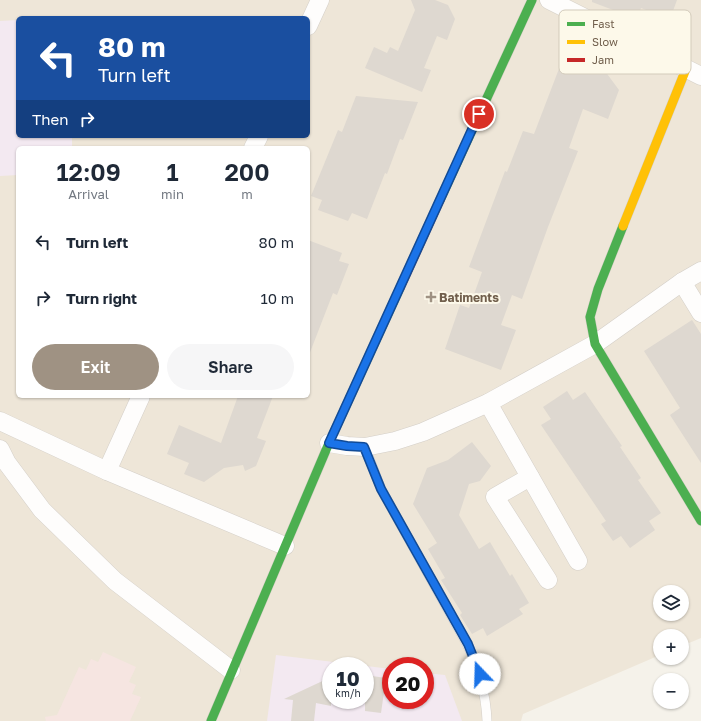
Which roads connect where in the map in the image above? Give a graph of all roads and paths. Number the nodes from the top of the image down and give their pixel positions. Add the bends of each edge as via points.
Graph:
1 (320, 0) edge
2 (532, 0) edge
3 (549, 0) edge
4 (569, 10) edge
5 (310, 22) edge
6 (694, 73) edge
7 (701, 271) edge
8 (682, 282) junction
9 (701, 312) edge
10 (595, 344) junction
11 (141, 398) edge
12 (488, 403) junction
13 (0, 420) edge
14 (329, 443) junction
15 (364, 447) junction
16 (0, 449) edge
17 (108, 472) junction
18 (530, 478) junction
19 (701, 521) edge
20 (285, 546) junction
21 (578, 561) dead end
22 (548, 580) dead end
23 (231, 670) junction
24 (211, 721) edge
25 (487, 721) edge

1 - 5 street
2 - 14 street
3 - 4 street
6 - 10 street via 598,289 590,317
7 - 8 street
8 - 9 street
8 - 10 street
10 - 12 street
10 - 19 street
11 - 17 street
12 - 15 street via 408,438
12 - 18 street
13 - 17 street
14 - 15 street
14 - 20 street
15 - 25 lane via 381,489 477,664 483,684
16 - 23 street via 7,463 42,510 110,576
17 - 20 street
18 - 21 street
18 - 22 street via 495,497
20 - 23 street
23 - 24 street

